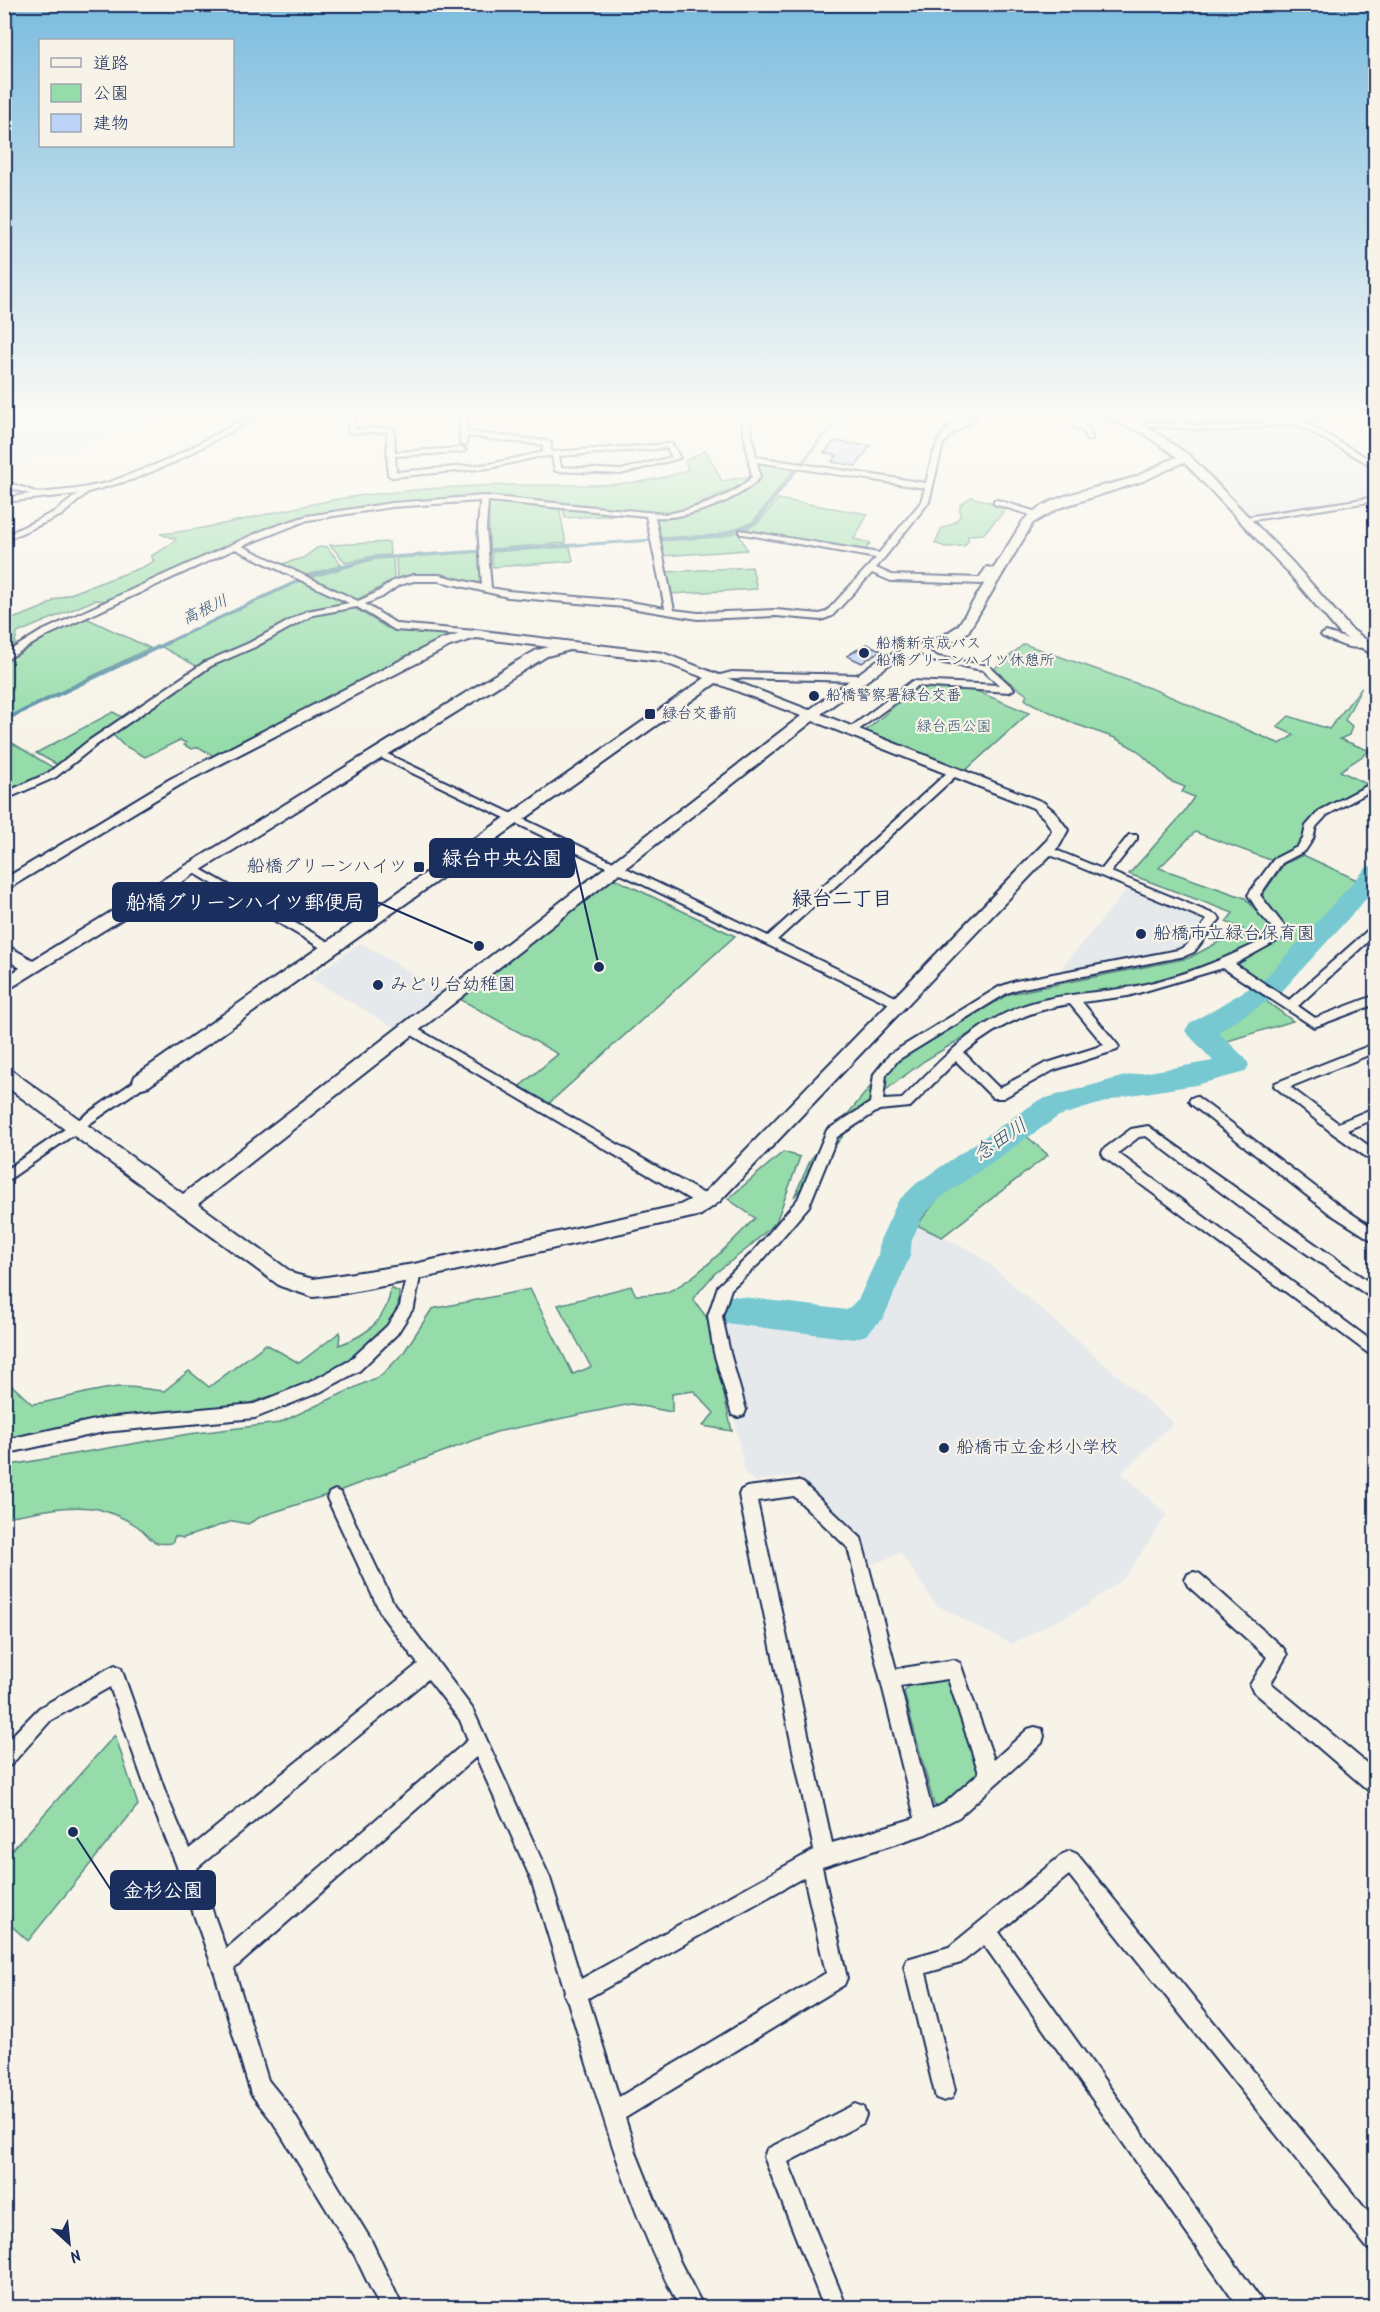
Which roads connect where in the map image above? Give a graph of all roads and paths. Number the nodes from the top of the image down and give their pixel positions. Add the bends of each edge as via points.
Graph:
1 (33, 526) edge
2 (286, 526) edge
3 (484, 526) edge
4 (652, 526) edge
5 (906, 526) edge
6 (1026, 526) edge
7 (1252, 526) edge
8 (743, 532) dead end
9 (4, 539) edge
10 (235, 546) junction
11 (881, 556) junction
12 (871, 568) junction
13 (1000, 571) junction
14 (487, 589) junction
15 (358, 604) junction
16 (670, 610) junction
17 (475, 634) junction
18 (1326, 635) dead end
19 (1362, 645) junction
20 (570, 646) junction
21 (919, 649) junction
22 (1376, 653) edge
23 (4, 658) edge
24 (714, 678) junction
25 (859, 678) junction
26 (810, 716) junction
27 (850, 732) junction
28 (379, 753) junction
29 (954, 772) junction
30 (1376, 784) edge
31 (4, 797) edge
32 (514, 818) junction
33 (1133, 837) dead end
34 (1047, 850) junction
35 (616, 867) junction
36 (195, 869) junction
37 (1104, 873) junction
38 (4, 886) edge
39 (1376, 927) edge
40 (769, 941) junction
41 (330, 948) junction
42 (4, 949) edge
43 (1225, 963) junction
44 (32, 968) junction
45 (4, 986) edge
46 (1072, 999) junction
47 (1376, 999) edge
48 (900, 1004) junction
49 (1289, 1007) junction
50 (409, 1028) junction
51 (1376, 1047) edge
52 (956, 1053) junction
53 (4, 1075) edge
54 (142, 1081) joint
55 (1196, 1101) dead end
56 (876, 1105) junction
57 (1376, 1112) edge
58 (79, 1127) junction
59 (1336, 1129) junction
60 (1376, 1159) edge
61 (4, 1178) edge
62 (706, 1202) junction
63 (184, 1204) junction
64 (1376, 1238) edge
65 (414, 1272) junction
66 (1376, 1295) edge
67 (1376, 1353) edge
68 (738, 1410) dead end
69 (4, 1447) edge
70 (335, 1498) dead end
71 (1194, 1580) dead end
72 (430, 1666) junction
73 (889, 1679) junction
74 (1035, 1736) dead end
75 (479, 1743) junction
76 (4, 1758) edge
77 (990, 1778) junction
78 (1376, 1784) edge
79 (926, 1824) junction
80 (818, 1859) junction
81 (186, 1864) junction
82 (987, 1931) junction
83 (222, 1966) junction
84 (574, 1994) junction
85 (945, 2090) dead end
86 (614, 2112) junction
87 (855, 2115) dead end
88 (1376, 2241) edge
89 (392, 2307) edge
90 (693, 2307) edge
91 (836, 2307) edge
92 (1253, 2307) edge

1 - 9 street
2 - 10 street
3 - 14 street
4 - 16 street
5 - 11 street
6 - 13 street
7 - 19 street via 1345,632
8 - 11 street
10 - 15 street
10 - 23 street via 44,634
11 - 12 street
12 - 13 street via 903,579 982,580 990,569
12 - 16 street via 836,609 821,617 698,615
13 - 21 street via 963,629
14 - 15 street via 438,578 414,578 396,583 379,596
14 - 16 street
15 - 17 street via 394,627
15 - 31 street via 310,613 208,664 44,781
17 - 20 street
17 - 38 street via 446,643 175,782
18 - 19 street
19 - 22 street
20 - 24 street via 663,657
20 - 28 street via 536,656
21 - 25 street via 885,661
21 - 27 street via 934,659 986,668 1010,690 915,683
24 - 25 street
24 - 26 street
24 - 32 street
25 - 26 street
26 - 27 street
26 - 35 street
27 - 29 street
28 - 32 street
28 - 36 street
29 - 34 street via 1044,810 1060,830
29 - 40 street
30 - 43 street via 1323,813 1311,826 1301,849 1278,861 1254,895 1282,934
32 - 35 street
32 - 41 street
33 - 37 street
34 - 37 street
34 - 48 street
35 - 40 street
35 - 50 street
36 - 41 street
36 - 44 street
37 - 56 street via 1214,919 1190,949 1181,953 1003,990 894,1057 880,1074
39 - 49 street
40 - 48 street
41 - 54 street
42 - 44 street
43 - 46 street via 1128,992
43 - 49 street
44 - 45 street
46 - 52 street via 1019,1012 981,1032
46 - 52 street via 1113,1047 1049,1067 998,1095
47 - 49 street via 1314,1023
48 - 62 street
50 - 62 street
50 - 63 street
51 - 59 street via 1280,1086
52 - 56 street via 905,1104
53 - 58 street
54 - 58 street
55 - 64 street
56 - 68 street via 832,1134 804,1202 757,1257 725,1286 715,1316
57 - 59 street
58 - 61 street
58 - 63 street
59 - 60 street
62 - 65 street via 680,1214
63 - 65 street via 287,1280 301,1285 341,1285
65 - 69 street via 407,1307 392,1330 354,1366 315,1387 255,1411 104,1425
66 - 67 street via 1148,1131 1136,1132 1109,1153
70 - 72 street via 388,1610
71 - 78 street via 1278,1655 1260,1685
72 - 75 street via 465,1714
72 - 81 street
73 - 77 street via 954,1669
73 - 79 street
73 - 80 street via 855,1544 796,1488 747,1495
74 - 77 street
75 - 83 street
75 - 84 street via 540,1878
76 - 81 street via 45,1714 115,1674 157,1795
77 - 79 street via 952,1810
79 - 80 street
80 - 84 street
80 - 86 street via 837,1978
81 - 83 street
82 - 85 street via 954,1956 914,1966
82 - 88 street via 1070,1861
82 - 92 street
83 - 89 street via 259,2086 281,2114 363,2248
84 - 86 street
86 - 90 street via 626,2154 672,2270
87 - 91 street via 775,2157

